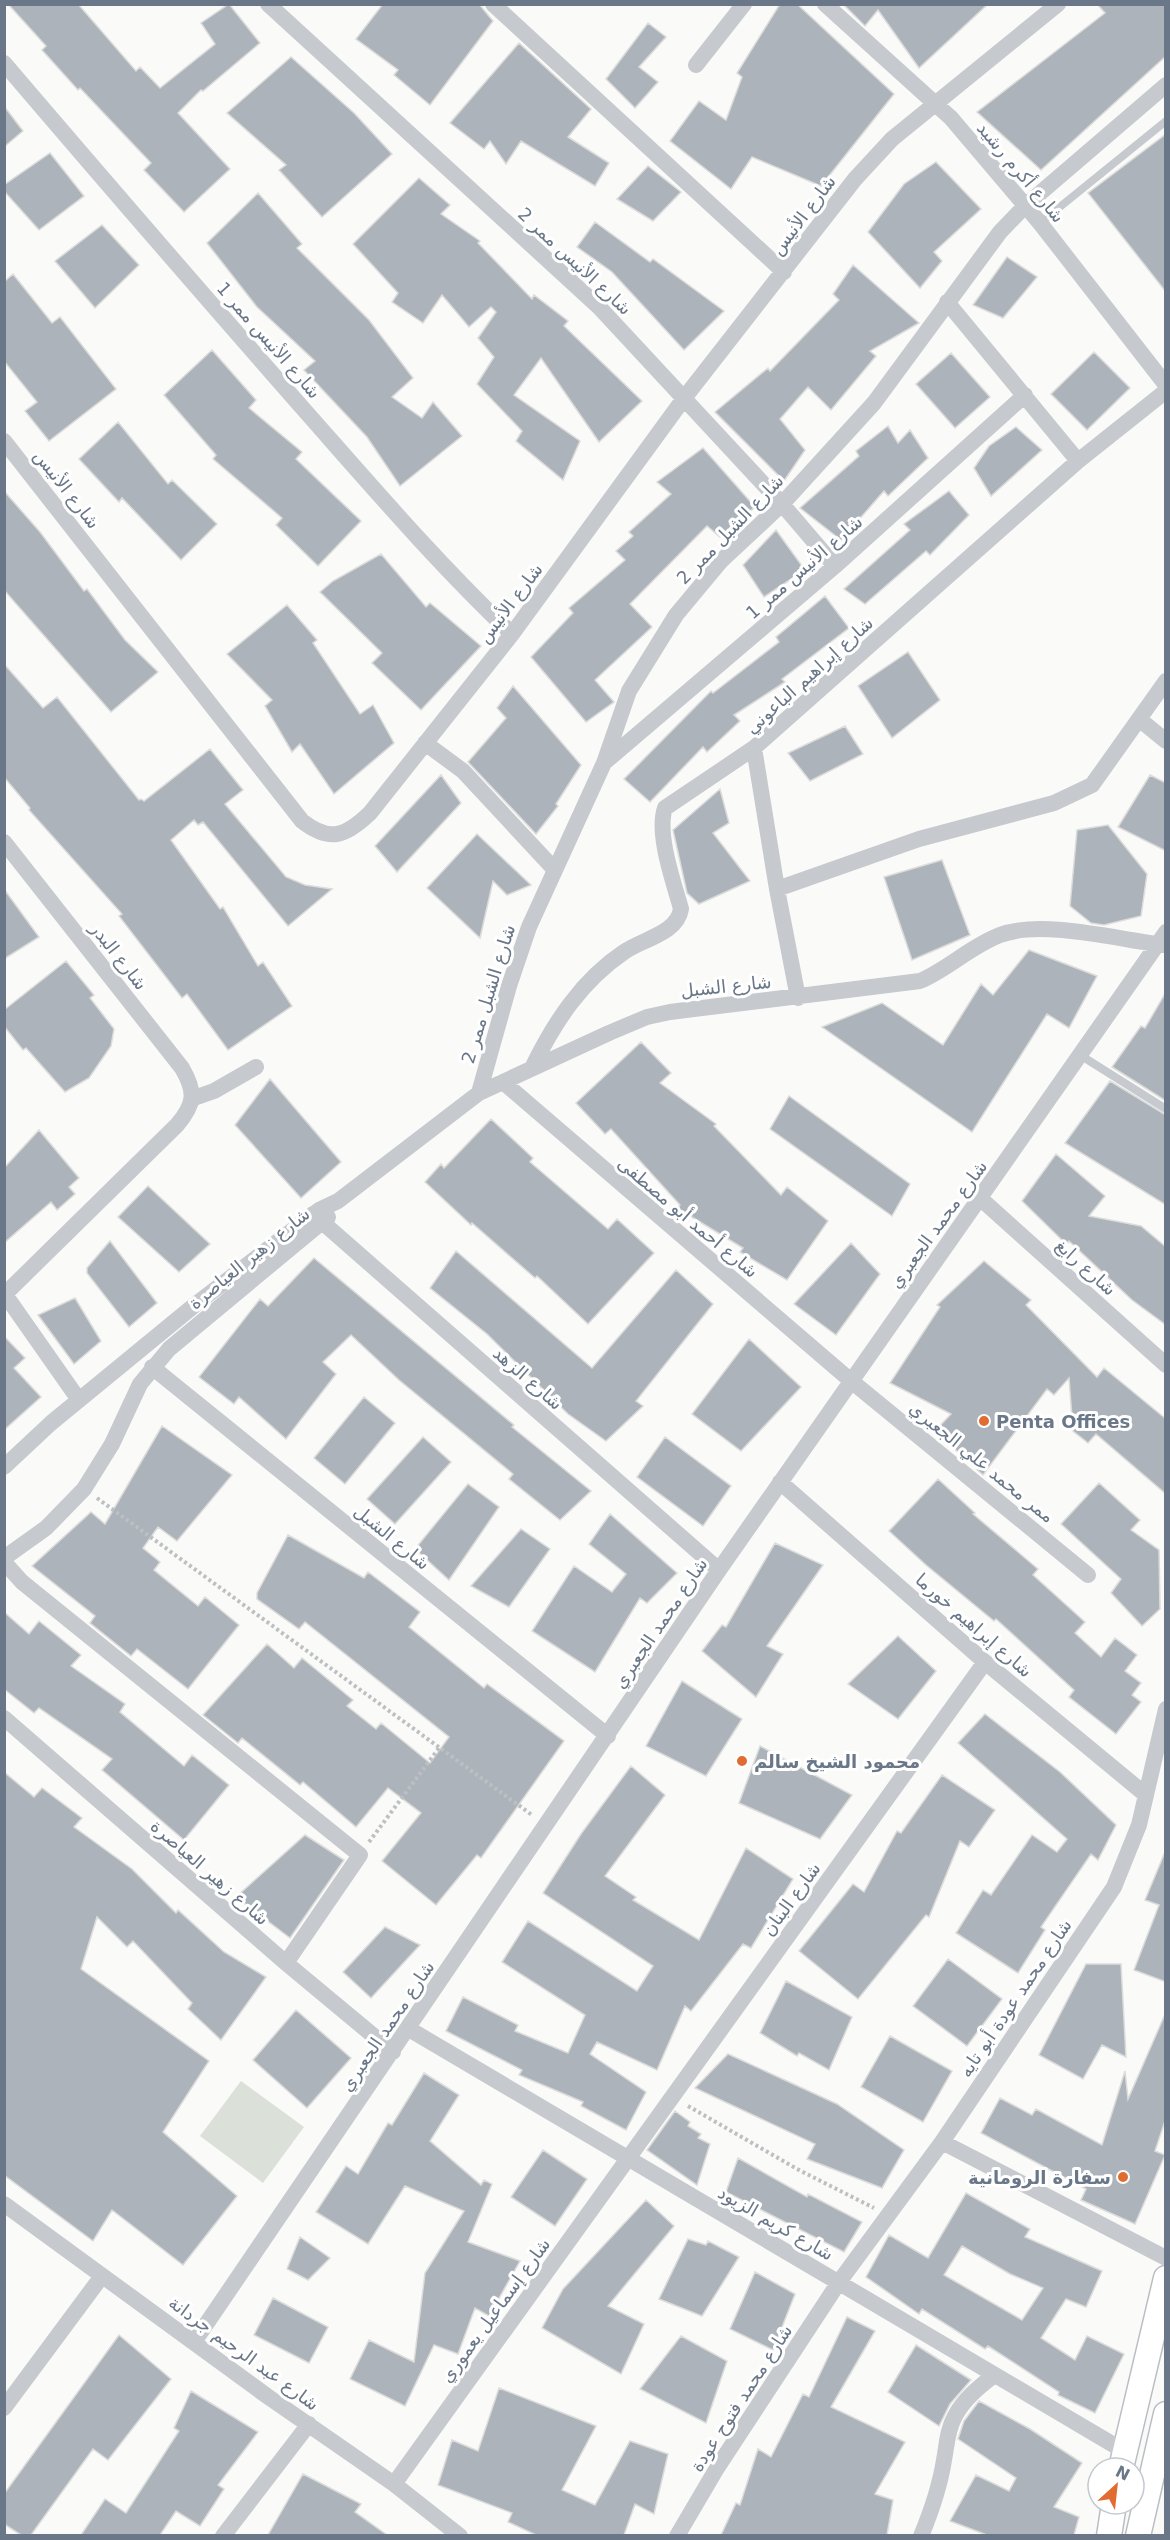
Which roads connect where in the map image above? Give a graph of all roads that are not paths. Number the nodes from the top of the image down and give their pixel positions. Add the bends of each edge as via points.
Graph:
1 (268, 4) edge
2 (493, 4) edge
3 (744, 4) edge
4 (825, 4) edge
5 (1058, 4) edge
6 (4, 63) edge
7 (696, 65) dead end
8 (1166, 85) edge
9 (936, 103) junction
10 (1166, 121) edge
11 (1025, 206) junction
12 (1040, 223) junction
13 (784, 272) junction
14 (947, 302) junction
15 (1166, 385) edge
16 (1166, 391) edge
17 (1025, 396) junction
18 (685, 397) junction
19 (4, 441) edge
20 (1078, 461) junction
21 (782, 504) junction
22 (835, 566) junction
23 (512, 634) junction
24 (1166, 681) edge
25 (1139, 719) junction
26 (1166, 741) edge
27 (425, 743) junction
28 (754, 748) junction
29 (604, 763) junction
30 (4, 842) edge
31 (555, 870) junction
32 (777, 889) junction
33 (1163, 941) edge
34 (798, 998) junction
35 (1080, 1055) junction
36 (256, 1067) dead end
37 (532, 1068) junction
38 (503, 1082) junction
39 (479, 1093) junction
40 (194, 1098) junction
41 (1166, 1108) edge
42 (981, 1199) junction
43 (338, 1201) joint
44 (318, 1219) junction
45 (5, 1294) edge
46 (201, 1311) junction
47 (1166, 1365) edge
48 (152, 1367) junction
49 (850, 1380) junction
50 (80, 1400) junction
51 (4, 1467) edge
52 (780, 1482) junction
53 (4, 1560) edge
54 (719, 1570) junction
55 (1088, 1575) dead end
56 (985, 1662) junction
57 (1166, 1709) edge
58 (4, 1718) edge
59 (608, 1736) junction
60 (1146, 1795) junction
61 (286, 1964) junction
62 (409, 2029) junction
63 (393, 2052) junction
64 (942, 2142) junction
65 (626, 2158) junction
66 (4, 2204) edge
67 (1166, 2258) edge
68 (102, 2276) junction
69 (1166, 2278) edge
70 (839, 2282) junction
71 (194, 2342) junction
72 (993, 2376) junction
73 (4, 2408) edge
74 (1166, 2414) edge
75 (309, 2424) junction
76 (1116, 2456) edge
77 (1123, 2456) edge
78 (394, 2484) junction
79 (1112, 2516) edge
80 (223, 2535) edge
81 (460, 2535) edge
82 (677, 2535) edge
83 (921, 2535) edge
84 (1108, 2535) edge
85 (1138, 2535) edge

1 - 18 street, شارع الأنيس ممر 2 via 598,308
2 - 13 street
3 - 7 street
4 - 9 street, شارع أكرم رشيد
5 - 9 street, شارع الأنيس
6 - 23 street, شارع الأنيس ممر 1 via 398,516 458,583
8 - 11 street, شارع الشبل ممر 2
9 - 11 street, شارع أكرم رشيد
9 - 13 street, شارع الأنيس via 892,139 855,179
10 - 12 lane
11 - 12 street, شارع أكرم رشيد
11 - 14 street, شارع الشبل ممر 2 via 980,256
12 - 15 street, شارع أكرم رشيد
13 - 18 street, شارع الأنيس
14 - 17 street
14 - 21 street, شارع الشبل ممر 2 via 873,403
16 - 20 street, شارع إبراهيم الباعوني
17 - 20 street
17 - 22 street, شارع الأنيس ممر 1
18 - 21 street, شارع الأنيس ممر 2
18 - 23 street, شارع الأنيس
19 - 27 street, شارع الأنيس via 287,803 316,832 344,833 359,824
20 - 28 street, شارع إبراهيم الباعوني
21 - 22 street, شارع الأنيس ممر 2
21 - 29 street, شارع الشبل ممر 2 via 721,561 676,615 629,691
22 - 29 street, شارع الأنيس ممر 1
23 - 27 street, شارع الأنيس
24 - 25 street
25 - 26 street
25 - 32 street via 1092,785 1054,803 920,839
27 - 31 street via 463,771
28 - 32 street, شارع إبراهيم الباعوني
28 - 37 street via 665,808 661,820 680,917 670,927 625,951 596,975 559,1018
29 - 31 street, شارع الشبل ممر 2
30 - 40 street, شارع البدر via 182,1068
31 - 39 street, شارع الشبل ممر 2 via 517,959
32 - 34 street, شارع إبراهيم الباعوني
33 - 34 street, شارع الشبل via 1048,929 1015,931 989,940 920,981
33 - 35 street, شارع محمد الجعبري
34 - 37 street, شارع الشبل via 721,1004 647,1017
35 - 41 lane
35 - 42 street, شارع محمد الجعبري
36 - 40 street
37 - 38 street, شارع الشبل
38 - 39 street, شارع الشبل
38 - 49 street, شارع أحمد أبو مصطفى
39 - 43 street, شارع الشبل
40 - 45 street via 177,1125
42 - 47 street, شارع رابغ
42 - 49 street, شارع محمد الجعبري
43 - 44 street, شارع زهير العياصرة
44 - 46 street, شارع زهير العياصرة
44 - 54 street, شارع الزهد
45 - 50 street
46 - 48 street, شارع زهير العياصرة via 187,1332
46 - 50 street, شارع زهير العياصرة
48 - 53 street, شارع زهير العياصرة via 84,1489 46,1528
48 - 59 street, شارع الشبل
49 - 52 street, شارع محمد الجعبري
49 - 55 street, ممر محمد علي الجعبري
50 - 51 street, شارع زهير العياصرة
52 - 54 street, شارع محمد الجعبري
52 - 56 street, شارع إبراهيم خورما
53 - 61 street via 22,1582 360,1855
54 - 59 street, شارع محمد الجعبري
56 - 60 street, شارع إبراهيم خورما
56 - 65 street, شارع البنان
57 - 60 street, شارع محمد عودة أبو تايه
58 - 61 street, شارع زهير العياصرة
59 - 62 street, شارع محمد الجعبري
60 - 64 street, شارع محمد عودة أبو تايه via 1139,1825 1114,1887
61 - 63 street, شارع زهير العياصرة
62 - 63 street, شارع محمد الجعبري
62 - 65 street, شارع كريم الزيود
63 - 71 street, شارع محمد الجعبري
64 - 67 street
64 - 70 street, شارع محمد عودة أبو تايه
65 - 70 street, شارع كريم الزيود
65 - 78 street, شارع إسماعيل يعموري
66 - 68 street, شارع عبد الرحيم جردانة
68 - 71 street, شارع عبد الرحيم جردانة
68 - 73 street
69 - 77 main road
70 - 72 street, شارع كريم الزيود
70 - 82 street, شارع محمد فتوح عودة
71 - 75 street, شارع عبد الرحيم جردانة
72 - 76 street, شارع كريم الزيود
72 - 83 street via 977,2388 954,2416 935,2497
74 - 85 main road
75 - 78 street, شارع عبد الرحيم جردانة
75 - 80 street
78 - 81 street, شارع عبد الرحيم جردانة
79 - 84 main road

